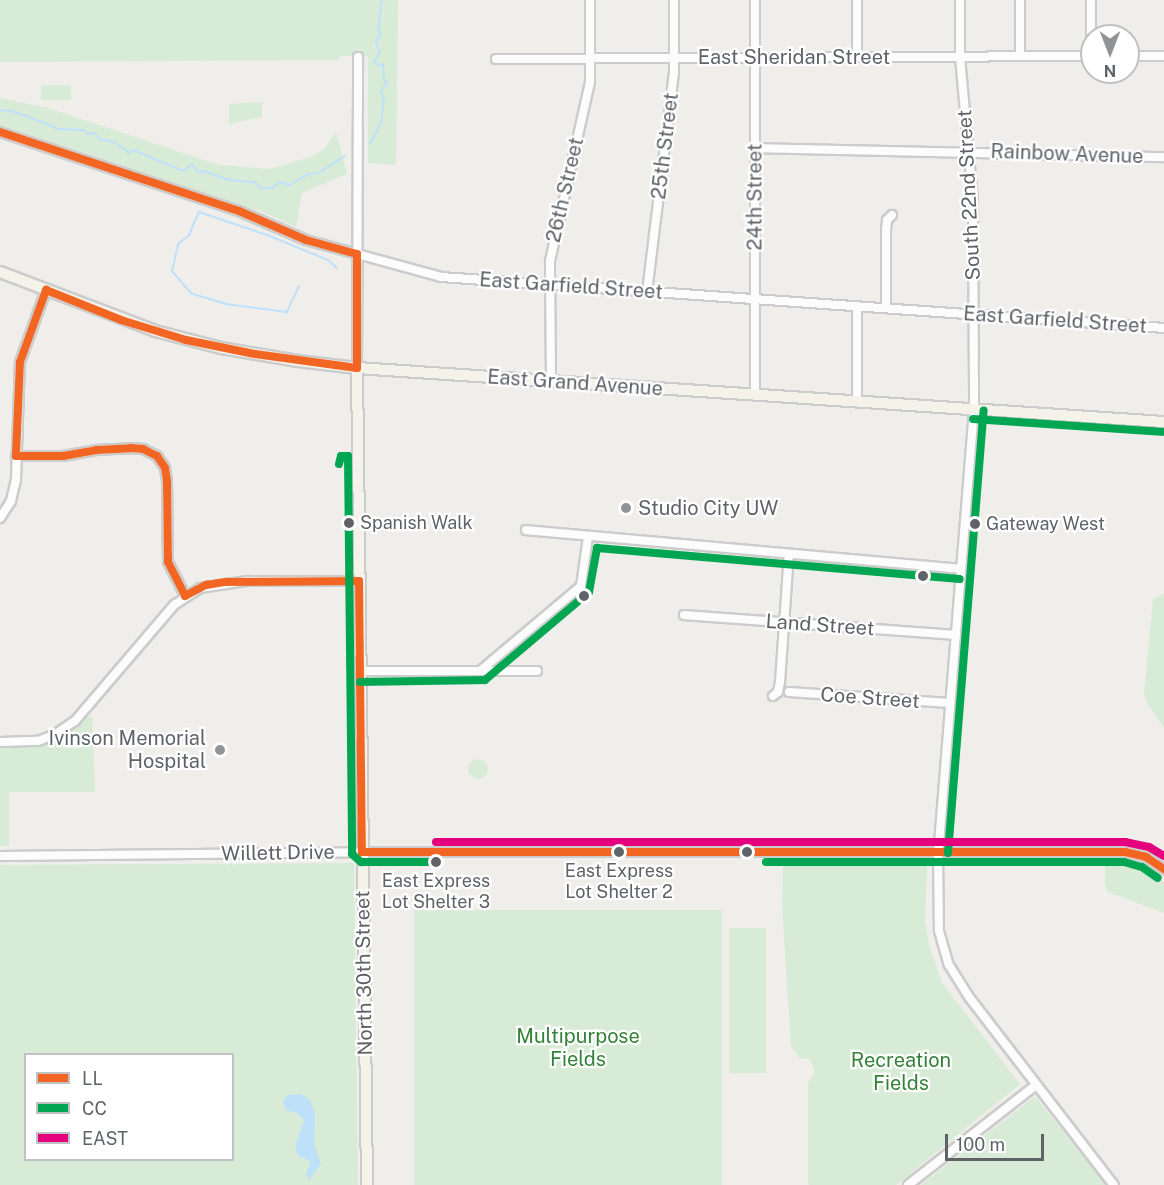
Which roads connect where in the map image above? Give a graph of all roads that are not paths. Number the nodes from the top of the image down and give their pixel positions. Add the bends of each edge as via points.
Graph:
1 (590, 0) edge
2 (674, 0) edge
3 (755, 0) edge
4 (857, 0) edge
5 (960, 0) edge
6 (1020, 0) edge
7 (1091, 0) edge
8 (1091, 24) edge
9 (1020, 56) junction
10 (1080, 56) edge
11 (1140, 56) edge
12 (1164, 56) edge
13 (358, 57) dead end
14 (857, 57) junction
15 (960, 57) junction
16 (590, 58) junction
17 (674, 58) junction
18 (755, 58) junction
19 (496, 59) dead end
20 (1, 132) edge
21 (755, 148) junction
22 (968, 151) junction
23 (1164, 157) edge
24 (892, 215) dead end
25 (357, 254) junction
26 (0, 272) edge
27 (550, 285) junction
28 (46, 290) junction
29 (647, 292) junction
30 (755, 299) junction
31 (857, 306) junction
32 (886, 308) junction
33 (974, 314) junction
34 (1164, 328) edge
35 (357, 368) junction
36 (551, 381) junction
37 (755, 395) junction
38 (856, 402) junction
39 (974, 410) junction
40 (1164, 422) edge
41 (16, 456) junction
42 (0, 518) edge
43 (526, 530) dead end
44 (588, 537) junction
45 (789, 554) junction
46 (961, 569) junction
47 (359, 581) junction
48 (185, 596) junction
49 (684, 615) dead end
50 (785, 622) junction
51 (956, 635) junction
52 (537, 670) dead end
53 (360, 671) junction
54 (480, 671) junction
55 (789, 692) dead end
56 (773, 696) dead end
57 (950, 703) junction
58 (0, 742) edge
59 (362, 852) junction
60 (938, 852) junction
61 (0, 855) edge
62 (1164, 869) edge
63 (1035, 1085) junction
64 (367, 1185) edge
65 (908, 1185) edge
66 (1114, 1185) edge

1 - 16 street, 26th Street
2 - 17 street, 25th Street
3 - 18 street, 24th Street
4 - 14 street
5 - 15 street, South 22nd Street
6 - 9 street
7 - 8 street
9 - 10 street, East Sheridan Street
9 - 15 street, East Sheridan Street
11 - 12 street
13 - 25 street
14 - 15 street, East Sheridan Street
14 - 18 street, East Sheridan Street
15 - 22 street, South 22nd Street
16 - 17 street, East Sheridan Street
16 - 19 street, East Sheridan Street
16 - 27 street, 26th Street via 590,82 552,248
17 - 18 street, East Sheridan Street
17 - 29 street, 25th Street
18 - 21 street, 24th Street
20 - 25 street, East Garfield Street via 239,211 306,240
21 - 22 street, Rainbow Avenue
21 - 30 street, 24th Street
22 - 23 street, Rainbow Avenue
22 - 33 street, South 22nd Street via 973,200
24 - 32 street via 886,230
25 - 27 street, East Garfield Street via 441,278
25 - 35 street
26 - 28 main road, East Grand Avenue
27 - 29 street, East Garfield Street
27 - 36 street, 26th Street
28 - 35 main road, East Grand Avenue via 121,320 186,340
28 - 41 street via 20,362
29 - 30 street, East Garfield Street
30 - 31 street, East Garfield Street
30 - 37 street, 24th Street
31 - 32 street, East Garfield Street
31 - 38 street
32 - 33 street, East Garfield Street
33 - 34 street, East Garfield Street
33 - 39 street, South 22nd Street
35 - 36 main road, East Grand Avenue
35 - 47 main road, North 30th Street
36 - 37 main road, East Grand Avenue
37 - 38 main road, East Grand Avenue
38 - 39 main road, East Grand Avenue
39 - 40 main road, East Grand Avenue
39 - 46 street, South 22nd Street
41 - 42 street via 14,492
41 - 48 street via 63,456 131,448 157,456 167,481 168,562
43 - 44 street
44 - 45 street
44 - 54 street via 581,586
45 - 46 street
45 - 50 street
46 - 51 street, South 22nd Street
47 - 48 street via 226,582 206,585
47 - 53 main road, North 30th Street
48 - 58 street via 75,721 38,741
49 - 50 street, Land Street
50 - 51 street, Land Street
50 - 56 street via 780,682
51 - 57 street, South 22nd Street
52 - 54 street
53 - 54 street
53 - 59 main road, North 30th Street
55 - 57 street, Coe Street
57 - 60 street, South 22nd Street
59 - 60 street, Willett Drive
59 - 61 street, Willett Drive
59 - 64 main road, North 30th Street
60 - 62 street, Willett Drive via 1125,852 1146,857
60 - 63 street, South 22nd Street via 937,920 945,956 969,997
63 - 65 street
63 - 66 street, South 22nd Street

